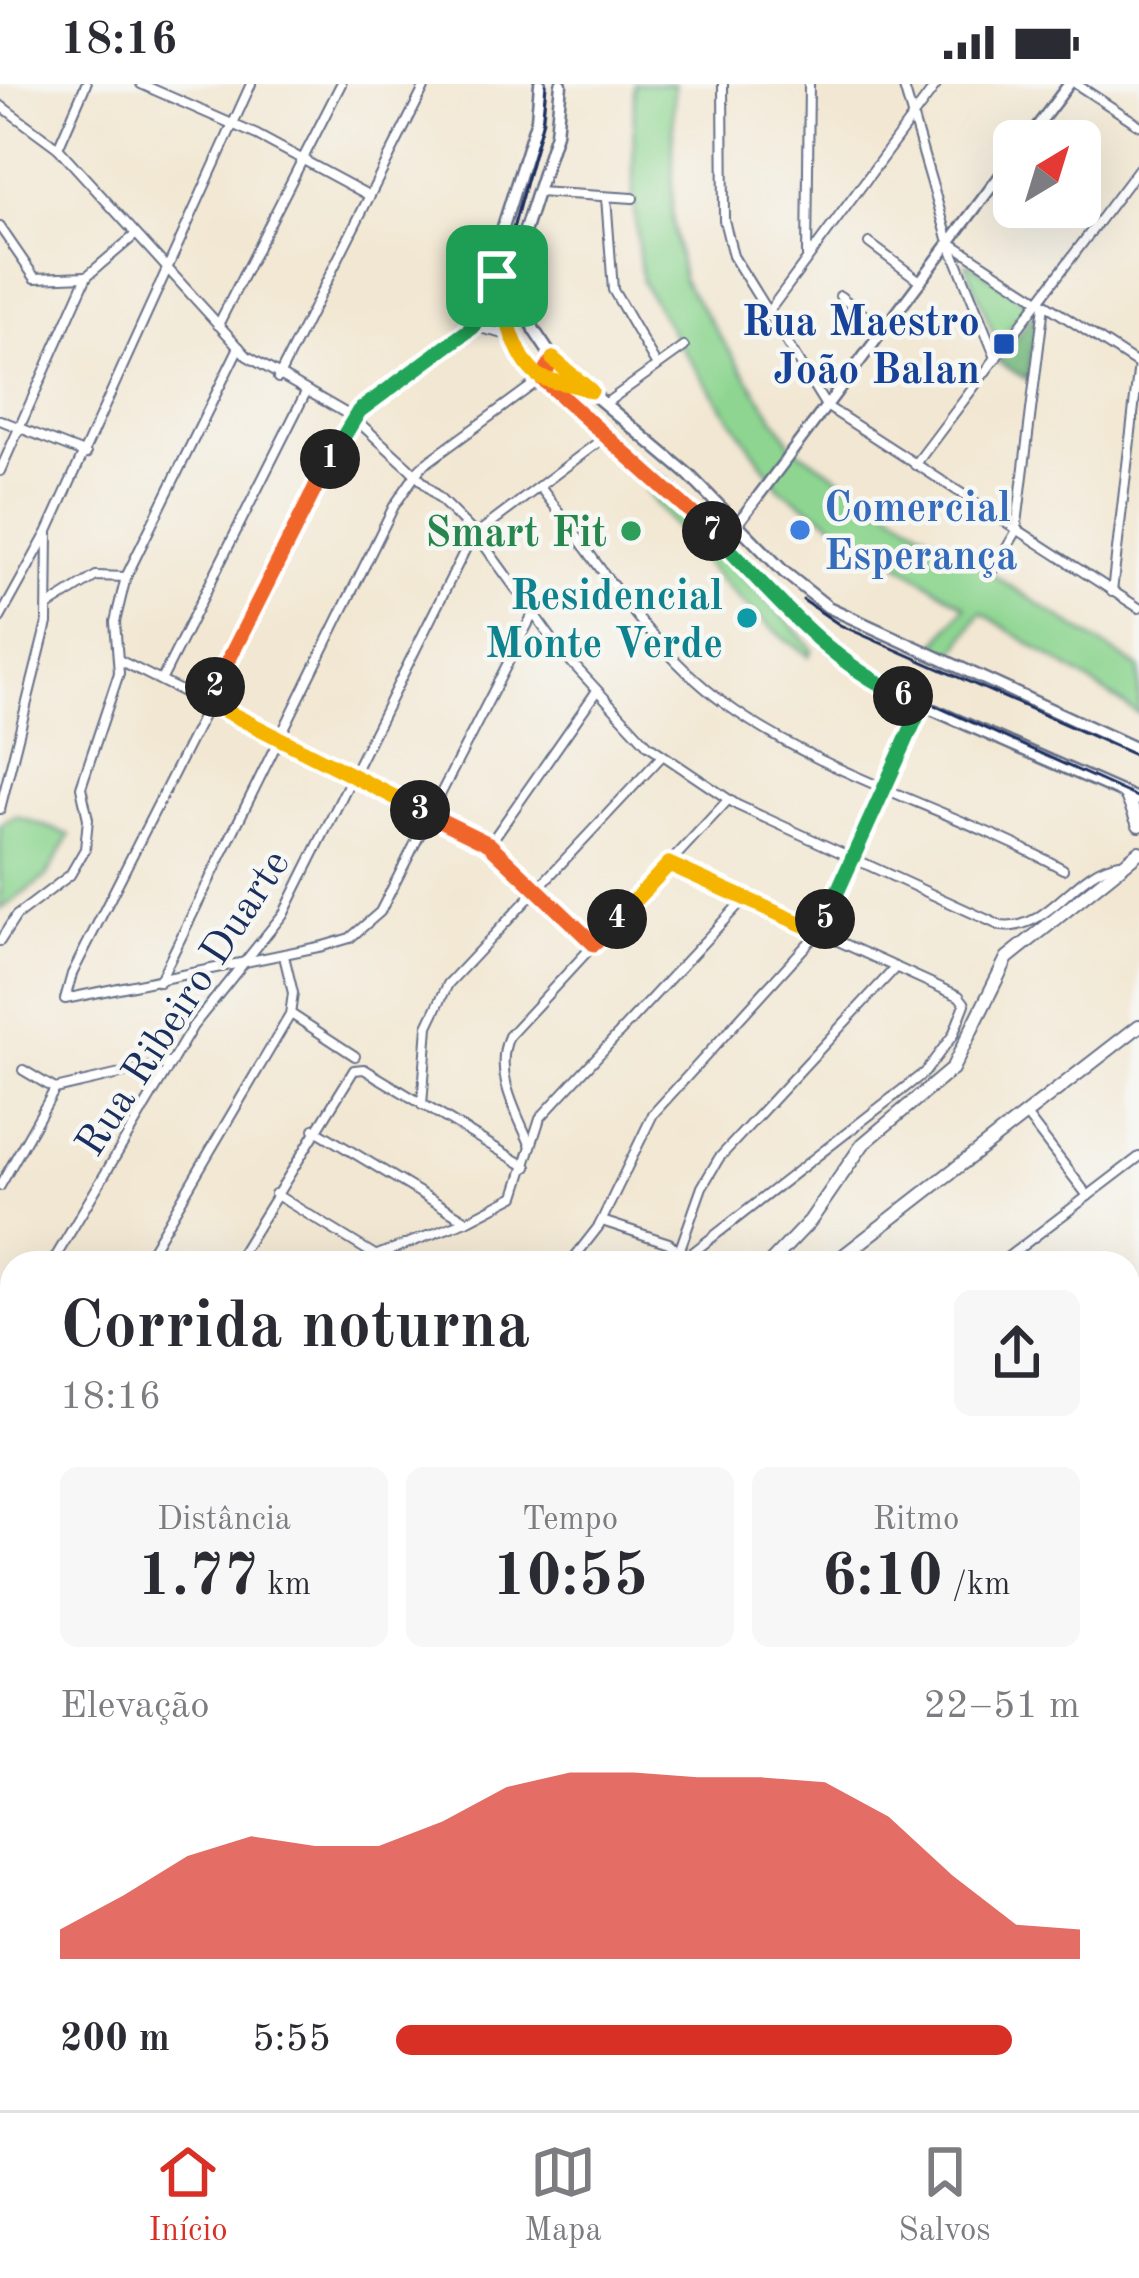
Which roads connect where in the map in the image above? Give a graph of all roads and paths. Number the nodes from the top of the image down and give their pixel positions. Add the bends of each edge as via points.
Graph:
1 (86, 84) edge
2 (141, 84) edge
3 (251, 84) edge
4 (340, 84) edge
5 (426, 84) edge
6 (540, 84) edge
7 (561, 84) edge
8 (723, 84) edge
9 (808, 84) edge
10 (903, 84) edge
11 (937, 84) edge
12 (1072, 84) edge
13 (0, 104) edge
14 (910, 120) junction
15 (1043, 120) edge
16 (232, 124) junction
17 (1139, 125) edge
18 (58, 148) junction
19 (303, 161) junction
20 (1139, 168) edge
21 (993, 185) edge
22 (536, 192) junction
23 (370, 196) junction
24 (606, 197) junction
25 (633, 198) dead end
26 (0, 226) edge
27 (134, 236) junction
28 (950, 242) junction
29 (869, 243) dead end
30 (807, 259) junction
31 (165, 269) junction
32 (87, 276) junction
33 (497, 276) junction
34 (920, 280) junction
35 (839, 296) dead end
36 (1041, 303) junction
37 (766, 314) junction
38 (218, 325) junction
39 (473, 327) junction
40 (884, 330) junction
41 (513, 336) junction
42 (239, 347) junction
43 (684, 347) dead end
44 (552, 358) junction
45 (996, 359) junction
46 (1139, 364) edge
47 (657, 366) junction
48 (278, 378) junction
49 (542, 379) junction
50 (591, 391) junction
51 (306, 392) junction
52 (605, 403) junction
53 (826, 406) junction
54 (354, 418) junction
55 (0, 420) edge
56 (20, 426) junction
57 (608, 434) junction
58 (86, 454) junction
59 (666, 455) junction
60 (915, 465) junction
61 (0, 472) edge
62 (415, 475) junction
63 (539, 486) junction
64 (690, 508) junction
65 (738, 523) junction
66 (48, 531) junction
67 (1016, 532) junction
68 (475, 535) junction
69 (993, 571) dead end
70 (126, 577) junction
71 (1112, 592) junction
72 (50, 605) junction
73 (1139, 608) edge
74 (534, 612) junction
75 (0, 618) edge
76 (121, 661) junction
77 (162, 679) junction
78 (596, 692) junction
79 (208, 702) junction
80 (922, 705) junction
81 (279, 738) junction
82 (1139, 750) edge
83 (662, 756) junction
84 (352, 775) junction
85 (886, 786) junction
86 (1133, 798) edge
87 (728, 800) junction
88 (0, 809) edge
89 (429, 814) junction
90 (1139, 825) edge
91 (489, 844) junction
92 (1136, 853) edge
93 (852, 858) junction
94 (669, 864) junction
95 (1063, 868) dead end
96 (536, 889) junction
97 (744, 898) junction
98 (819, 932) junction
99 (1, 937) edge
100 (594, 944) junction
101 (284, 956) junction
102 (240, 966) junction
103 (896, 967) junction
104 (159, 982) junction
105 (291, 1014) junction
106 (1139, 1026) edge
107 (355, 1057) dead end
108 (173, 1061) junction
109 (22, 1070) dead end
110 (55, 1089) junction
111 (422, 1105) junction
112 (1026, 1115) junction
113 (314, 1130) junction
114 (532, 1147) junction
115 (1139, 1156) edge
116 (527, 1168) junction
117 (0, 1186) edge
118 (275, 1194) junction
119 (1088, 1196) junction
120 (466, 1221) junction
121 (602, 1221) junction
122 (59, 1251) edge
123 (151, 1251) edge
124 (242, 1251) edge
125 (368, 1251) edge
126 (386, 1251) edge
127 (578, 1251) edge
128 (674, 1251) edge
129 (687, 1251) edge
130 (692, 1251) edge
131 (783, 1251) edge
132 (850, 1251) edge
133 (1016, 1251) edge

1 - 18 street
2 - 16 street
3 - 16 street
4 - 19 street
5 - 23 street
6 - 33 main road via 537,119 501,226
7 - 22 main road via 556,133
8 - 37 street via 724,220 741,276
9 - 30 street
10 - 14 street
11 - 14 street
12 - 15 street
12 - 17 street
13 - 18 street
14 - 28 street
14 - 30 street
16 - 19 street
16 - 31 street
18 - 27 street
19 - 23 street
19 - 38 street
20 - 36 street
21 - 28 street
22 - 24 street
22 - 44 main road via 520,245 519,284
23 - 48 street
24 - 25 street
24 - 47 street via 613,290
26 - 32 street via 35,278
27 - 31 street
27 - 32 street
28 - 34 street
28 - 36 street
28 - 45 street
29 - 34 street
30 - 37 street
31 - 38 street
31 - 58 street
32 - 56 street
33 - 39 street
33 - 41 main road
34 - 40 street
35 - 40 street
36 - 45 street
36 - 46 street
36 - 67 street
37 - 53 street
38 - 42 street
39 - 41 street
39 - 54 street
40 - 53 street
41 - 49 main road
42 - 48 street
42 - 70 street
43 - 47 street
44 - 49 main road
44 - 50 main road
45 - 60 street
46 - 71 street
47 - 52 street
48 - 51 street
49 - 50 main road
49 - 57 main road
49 - 62 street
50 - 52 main road
51 - 54 street
51 - 77 street
52 - 59 main road
53 - 60 street
53 - 65 street
54 - 62 street
54 - 79 street
55 - 56 street
56 - 58 street
56 - 61 street
57 - 59 main road via 636,436
57 - 63 street, Rua Ribeiro Duarte
57 - 64 main road
58 - 66 street
59 - 65 main road
60 - 67 street
62 - 68 street
62 - 81 street
63 - 68 street, Rua Ribeiro Duarte
63 - 85 street via 646,630 691,675 769,731
64 - 65 main road via 722,529
64 - 80 main road via 818,644
65 - 82 main road via 840,614
66 - 72 street
66 - 75 street
67 - 69 street
67 - 71 street
68 - 74 street
68 - 84 street, Rua Ribeiro Duarte
70 - 72 street via 97,575
70 - 76 street via 116,622
71 - 73 street
72 - 88 street
74 - 78 street
74 - 89 street
76 - 77 street
76 - 99 street via 81,787 88,835 81,859
77 - 79 street
78 - 83 street
78 - 91 street
79 - 81 street
79 - 104 street via 64,996
80 - 85 street
80 - 86 main road
81 - 84 street
81 - 104 street
83 - 87 street
83 - 96 street
84 - 89 street
84 - 102 street, Rua Ribeiro Duarte via 284,913
85 - 93 street
85 - 95 street
86 - 90 highway
87 - 93 street
87 - 94 street
89 - 91 street
89 - 101 street via 371,922 350,938
91 - 96 street
92 - 93 street via 1101,868 1018,928
92 - 131 highway via 1007,958 952,1069 863,1144
93 - 98 street
94 - 97 street
94 - 100 street
96 - 100 street
96 - 111 street via 441,996 424,1045
97 - 98 street
97 - 114 street via 549,1107
98 - 103 street
98 - 121 street via 653,1114
100 - 114 street via 505,1046 505,1080
101 - 102 street
101 - 105 street
102 - 104 street
102 - 108 street, Rua Ribeiro Duarte
103 - 129 street via 719,1158 702,1187
103 - 130 street via 959,996 963,1014 925,1072
105 - 107 street
105 - 123 street
106 - 112 highway
108 - 110 street
108 - 122 street, Rua Ribeiro Duarte
109 - 110 street
110 - 117 street
111 - 113 street via 354,1070
111 - 116 street
112 - 119 street
112 - 132 highway
113 - 118 street
113 - 120 street
114 - 116 street
115 - 119 street
116 - 120 street via 514,1196
118 - 124 street
118 - 125 street
119 - 133 street
120 - 126 street
121 - 127 street
121 - 128 street

